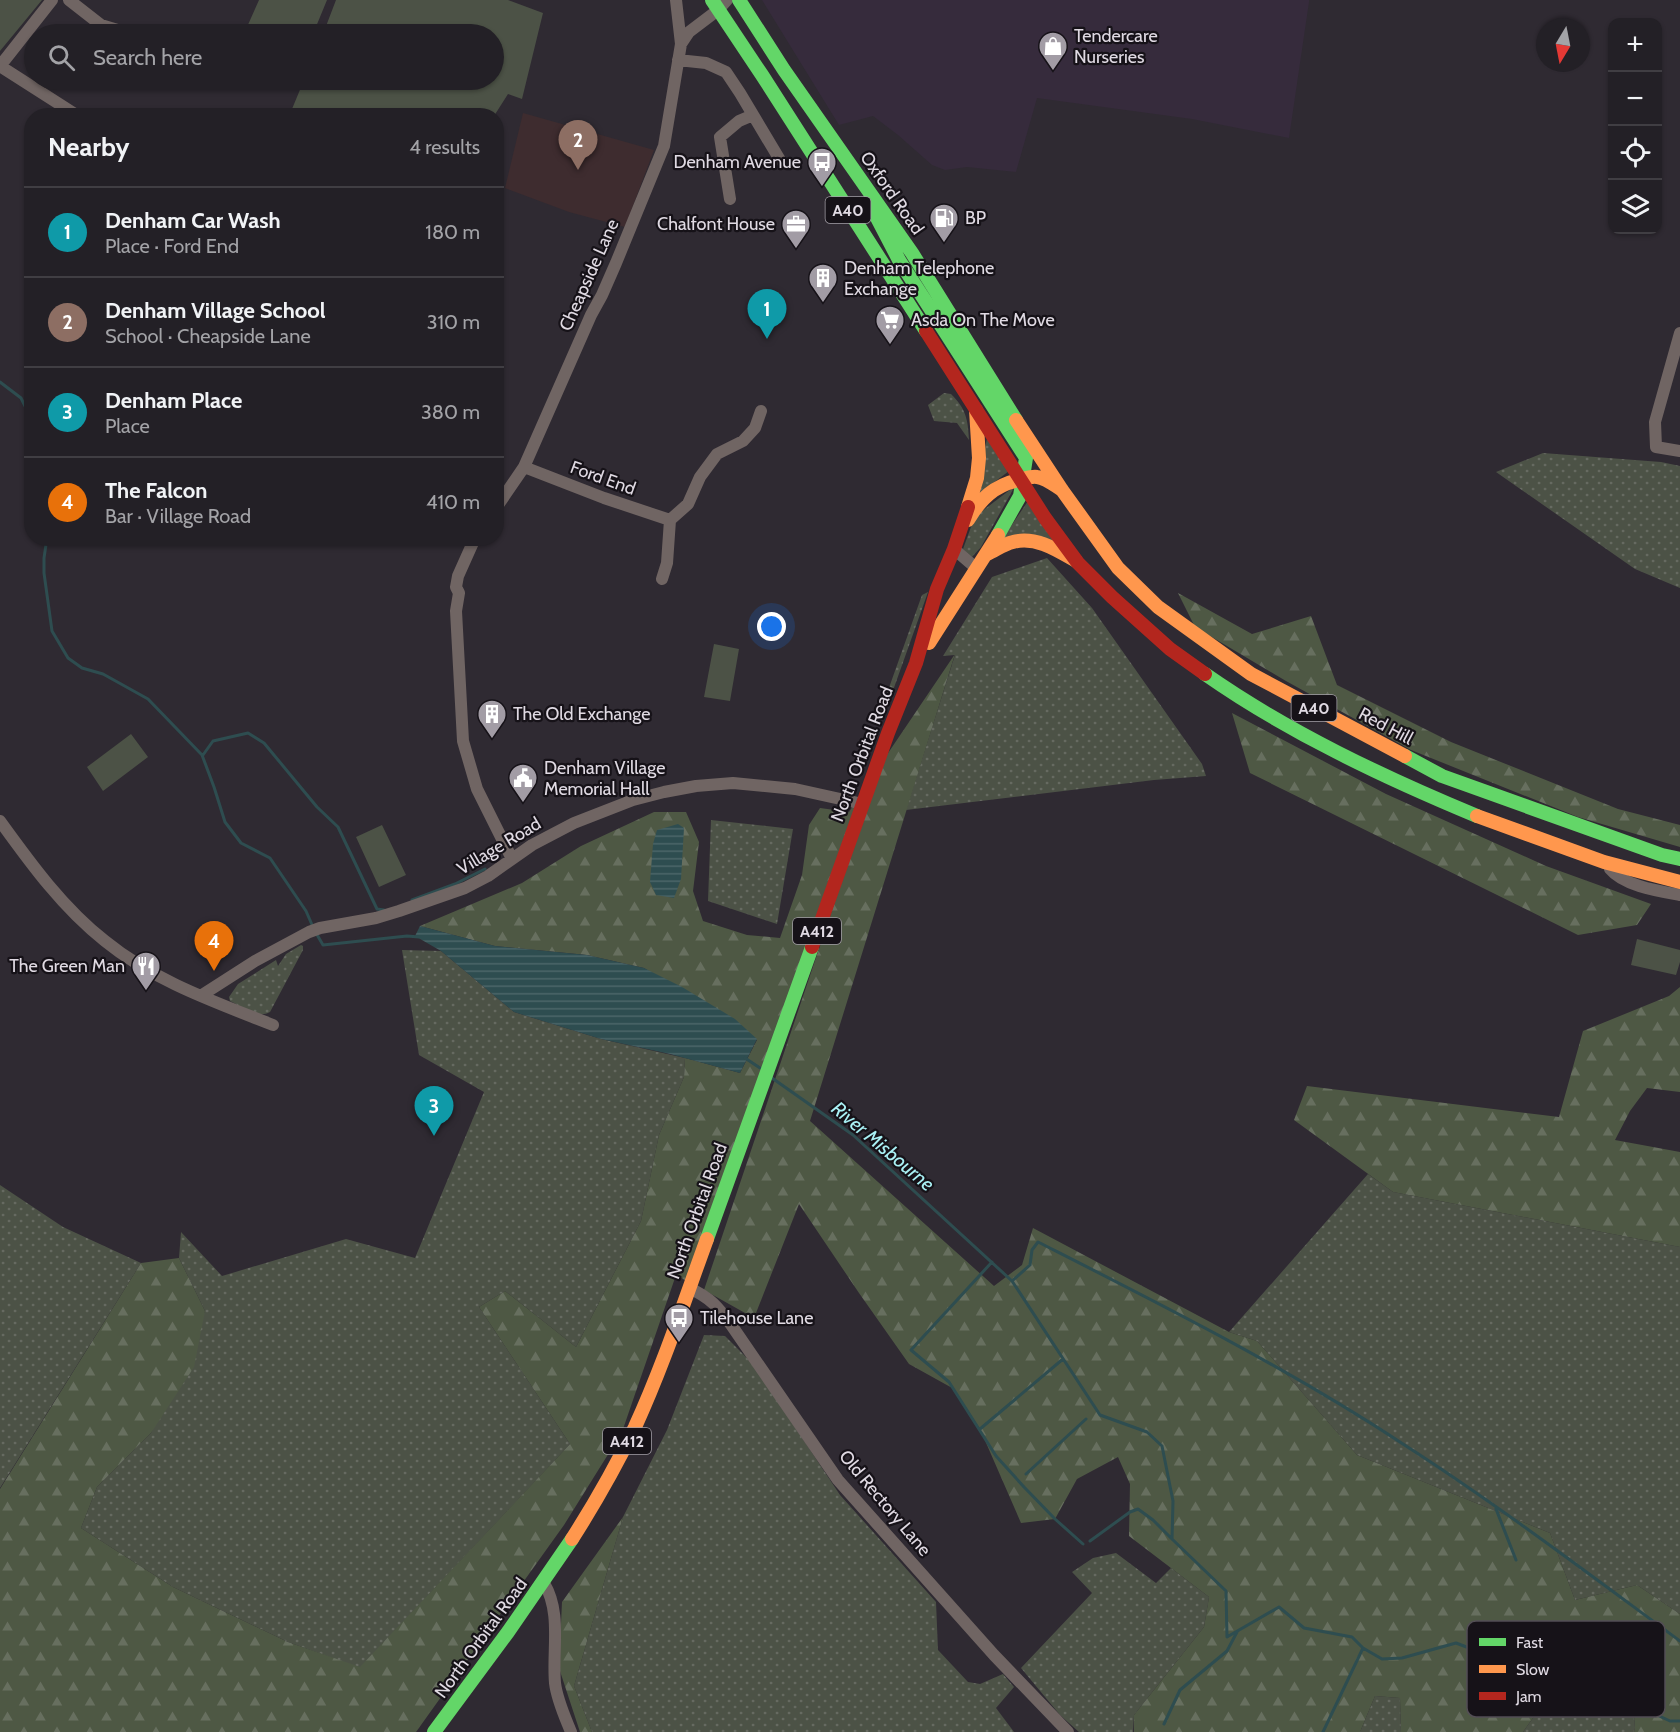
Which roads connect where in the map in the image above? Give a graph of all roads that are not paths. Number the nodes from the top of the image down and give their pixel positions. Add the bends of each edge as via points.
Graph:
1 (52, 0) edge
2 (69, 0) edge
3 (676, 0) edge
4 (739, 0) edge
5 (719, 3) edge
6 (33, 24) edge
7 (100, 24) edge
8 (24, 36) edge
9 (681, 44) junction
10 (678, 60) junction
11 (0, 66) edge
12 (24, 81) edge
13 (37, 90) edge
14 (66, 108) edge
15 (753, 115) junction
16 (846, 159) junction
17 (780, 160) dead end
18 (730, 199) dead end
19 (1680, 333) edge
20 (976, 410) junction
21 (761, 411) dead end
22 (1029, 441) joint
23 (1680, 452) edge
24 (524, 467) junction
25 (1022, 480) junction
26 (1062, 490) junction
27 (504, 496) edge
28 (670, 520) junction
29 (956, 543) junction
30 (470, 546) edge
31 (987, 554) junction
32 (1078, 563) junction
33 (976, 568) junction
34 (662, 579) dead end
35 (937, 590) junction
36 (961, 592) junction
37 (916, 663) junction
38 (862, 804) junction
39 (0, 821) edge
40 (512, 858) junction
41 (1680, 859) edge
42 (1604, 862) junction
43 (1680, 882) edge
44 (1680, 895) edge
45 (202, 995) junction
46 (273, 1025) dead end
47 (688, 1288) junction
48 (544, 1583) junction
49 (434, 1732) edge
50 (571, 1732) edge
51 (1068, 1732) edge

1 - 6 street
2 - 7 street
3 - 9 street, Cheapside Lane
4 - 16 main road, Oxford Road / A40
5 - 9 street
5 - 20 main road, A40
8 - 11 street
9 - 10 street, Cheapside Lane
10 - 15 street via 706,63 726,72
10 - 24 street, Cheapside Lane via 664,146
11 - 12 street
13 - 14 street
15 - 17 street
15 - 18 street via 720,137
16 - 22 main road, Oxford Road / A40 via 912,253
16 - 25 main road via 899,260 1026,458
19 - 23 street via 1655,422 1656,447
20 - 25 main road, A40
20 - 29 main road, North Orbital Road via 972,446 977,478
21 - 28 street via 755,428 744,441 717,454 700,477 688,504
22 - 26 main road, Red Hill / A40
24 - 27 street, Cheapside Lane
24 - 28 street, Ford End
25 - 26 main road via 1035,476
25 - 29 main road via 995,488 975,508
25 - 31 main road, North Orbital Road / A412 via 1020,496
25 - 32 main road, A40
26 - 41 main road, Red Hill / A40 via 1118,568 1158,607 1251,674 1442,776
28 - 34 street
29 - 33 street
29 - 35 main road, North Orbital Road
30 - 40 street via 456,587 463,741 477,789
31 - 32 main road, A412 via 1018,540 1038,542
31 - 33 main road, North Orbital Road / A412
32 - 42 main road, A40 via 1170,649 1234,694 1305,735 1416,791
33 - 36 main road, North Orbital Road / A412
35 - 36 street
35 - 37 main road, North Orbital Road
36 - 37 main road, North Orbital Road / A412
37 - 38 main road, North Orbital Road / A412
38 - 40 street, Village Road via 795,789 733,783 696,786 623,804 574,823
38 - 47 main road, North Orbital Road / A412
39 - 45 street via 49,886 106,942 141,966
40 - 45 street, Village Road via 465,888 392,914 314,930
42 - 43 main road, A40
42 - 44 street via 1615,875 1627,881
45 - 46 street
47 - 48 main road, North Orbital Road / A412 via 648,1399 621,1456
47 - 51 street, Old Rectory Lane via 716,1305 838,1480
48 - 49 main road, North Orbital Road / A412
48 - 50 street via 554,1607 555,1686

